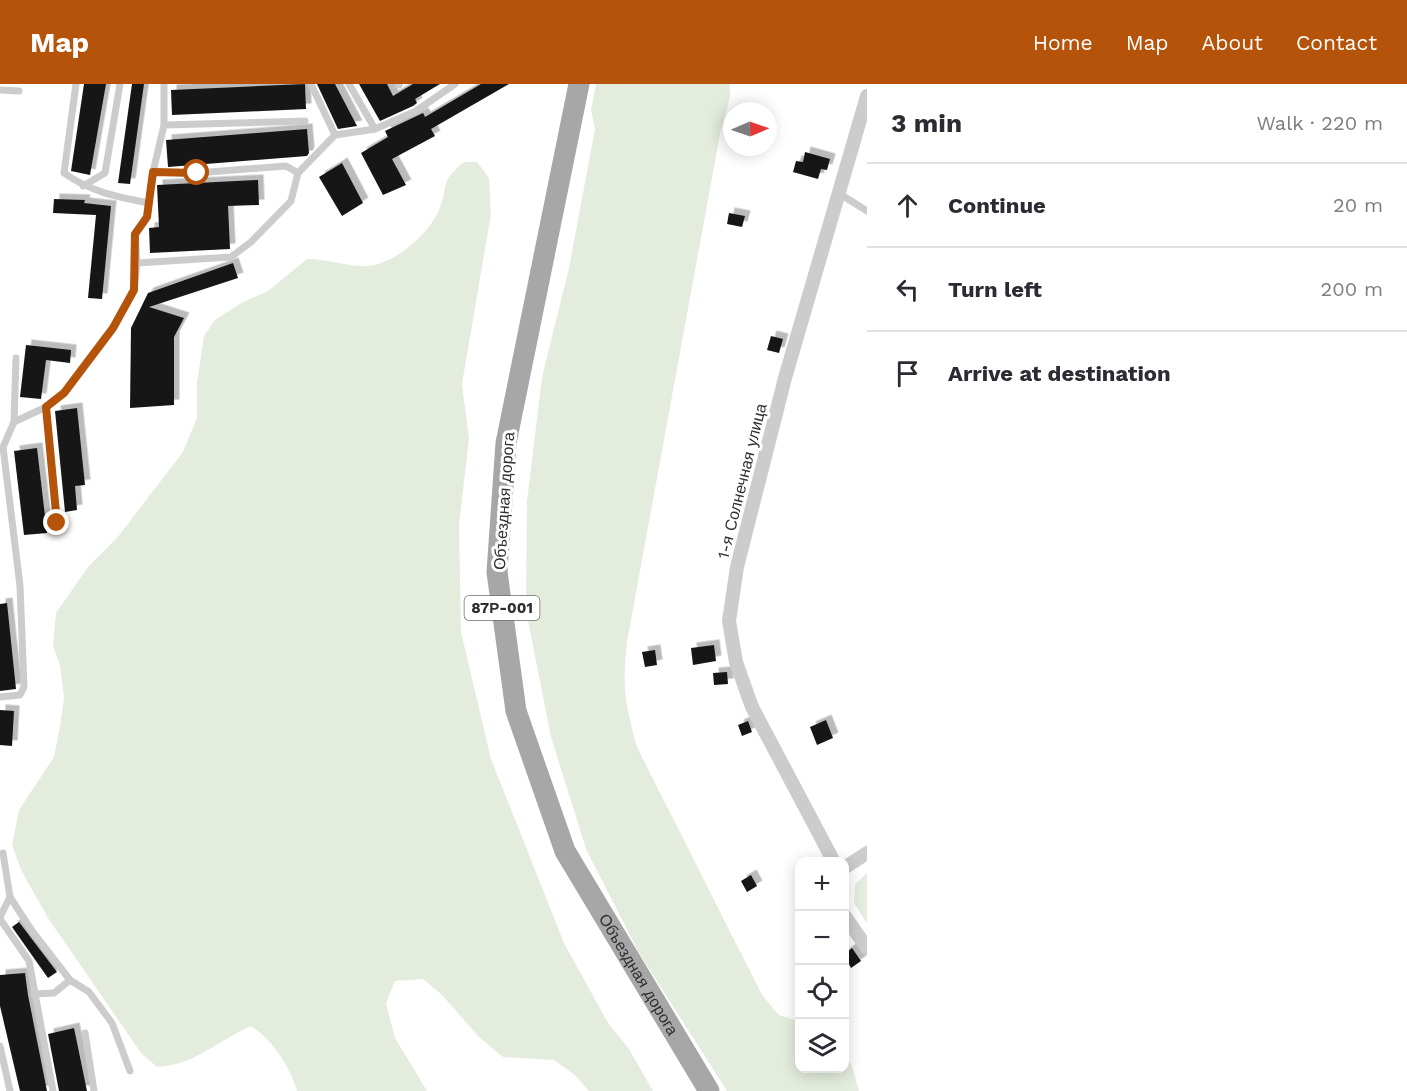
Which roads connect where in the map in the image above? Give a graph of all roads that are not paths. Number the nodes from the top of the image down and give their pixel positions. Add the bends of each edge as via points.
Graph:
1 (76, 84) edge
2 (120, 84) edge
3 (164, 84) edge
4 (311, 84) edge
5 (349, 84) edge
6 (455, 84) edge
7 (579, 84) edge
8 (0, 90) edge
9 (19, 91) dead end
10 (867, 96) edge
11 (305, 121) dead end
12 (164, 125) junction
13 (375, 129) junction
14 (335, 135) junction
15 (153, 172) junction
16 (298, 173) junction
17 (83, 186) junction
18 (840, 194) junction
19 (149, 203) junction
20 (867, 211) edge
21 (137, 263) junction
22 (16, 358) dead end
23 (46, 407) junction
24 (14, 422) junction
25 (2, 447) edge
26 (57, 523) dead end
27 (0, 697) edge
28 (3, 853) dead end
29 (867, 853) edge
30 (832, 857) edge
31 (849, 865) edge
32 (10, 897) junction
33 (0, 918) edge
34 (849, 922) edge
35 (867, 948) edge
36 (70, 980) junction
37 (34, 994) junction
38 (85, 1033) dead end
39 (0, 1046) edge
40 (130, 1071) dead end
41 (10, 1091) edge
42 (53, 1091) edge
43 (94, 1091) edge
44 (709, 1091) edge

1 - 17 lane via 64,173
2 - 17 lane via 105,173
3 - 12 lane
4 - 14 lane
5 - 13 lane
6 - 13 lane via 416,111
7 - 44 main road, Объездная дорога / 87Р-001 via 506,443 497,572 516,711 565,851
8 - 9 lane
10 - 18 street, 1-я Солнечная улица
11 - 12 lane
12 - 15 lane
13 - 14 lane
14 - 16 lane
15 - 16 lane via 286,166
15 - 19 lane
16 - 21 lane via 291,201 231,257
17 - 19 lane
18 - 20 lane
18 - 30 street, 1-я Солнечная улица via 785,378 737,567 729,621 736,662 752,707
19 - 21 lane via 147,217 135,234
21 - 23 lane via 134,290 113,328 64,393
22 - 24 lane
23 - 24 lane
23 - 26 lane
24 - 25 lane
25 - 27 lane via 20,586 24,687 20,696
28 - 32 lane
29 - 31 street
32 - 33 lane
32 - 36 lane
33 - 37 lane via 28,962
34 - 35 street
36 - 37 lane via 54,993
36 - 40 lane via 89,992 112,1023
37 - 42 lane
38 - 43 lane
39 - 41 lane

